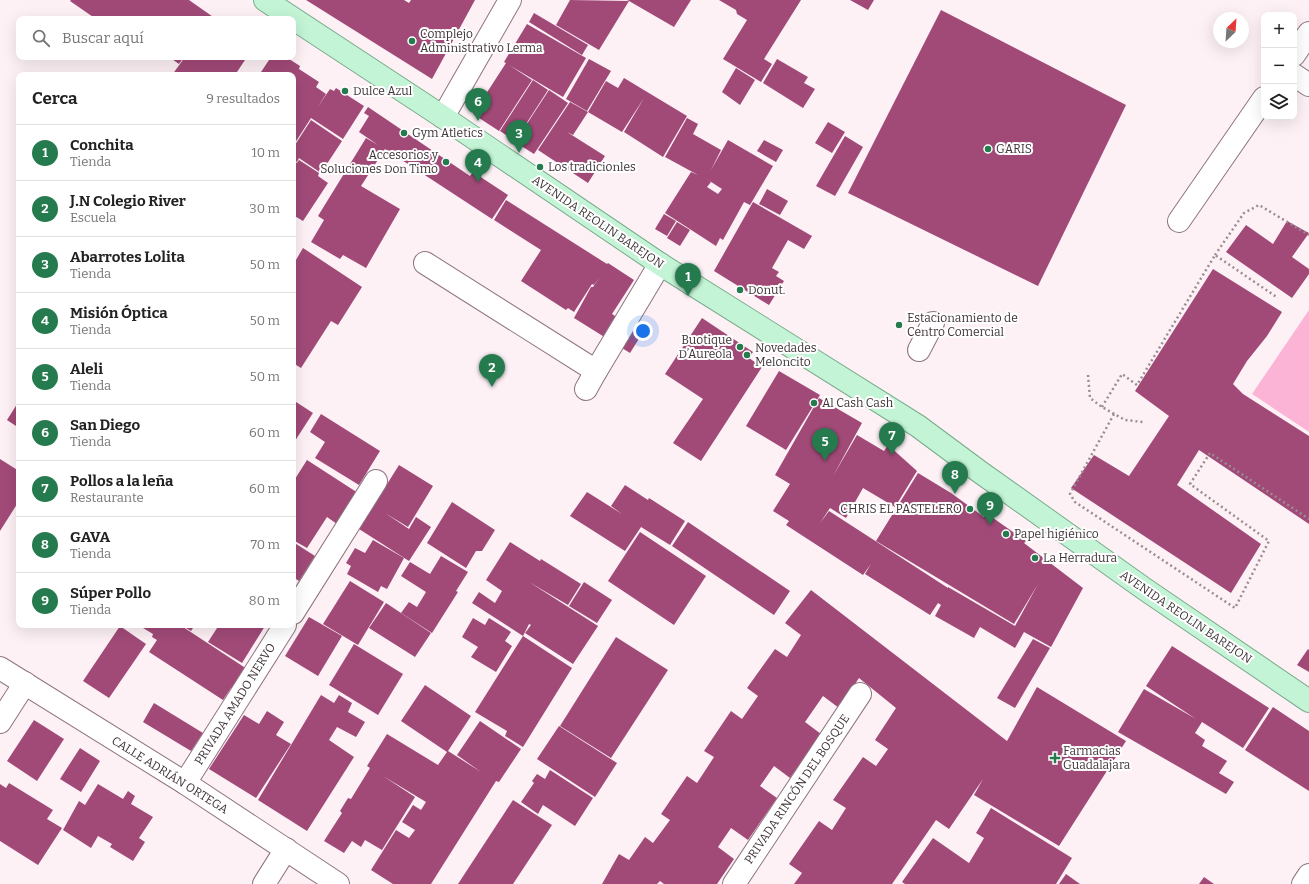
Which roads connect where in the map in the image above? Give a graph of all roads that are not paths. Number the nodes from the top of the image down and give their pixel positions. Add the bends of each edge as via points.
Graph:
1 (264, 0) edge
2 (510, 0) edge
3 (288, 16) edge
4 (296, 21) edge
5 (1309, 33) edge
6 (1297, 51) edge
7 (1297, 77) edge
8 (1309, 85) edge
9 (1261, 102) edge
10 (443, 117) junction
11 (1179, 221) dead end
12 (425, 263) dead end
13 (660, 264) junction
14 (933, 323) dead end
15 (919, 350) dead end
16 (376, 481) dead end
17 (296, 608) edge
18 (283, 628) edge
19 (0, 668) edge
20 (25, 683) junction
21 (860, 694) dead end
22 (1309, 701) edge
23 (0, 722) edge
24 (185, 784) junction
25 (286, 849) junction
26 (1309, 875) edge
27 (264, 884) edge
28 (338, 884) edge
29 (734, 884) edge
30 (1303, 884) edge

1 - 3 main road, AVENIDA REOLIN BAREJON
2 - 10 street
4 - 10 main road, AVENIDA REOLIN BAREJON
5 - 6 street
7 - 8 street
9 - 11 street
10 - 13 main road, AVENIDA REOLIN BAREJON
12 - 13 street via 591,380
13 - 22 main road, AVENIDA REOLIN BAREJON via 918,426 1146,590
14 - 15 street
16 - 17 street
18 - 24 street, PRIVADA AMADO NERVO
19 - 20 street, CALLE ADRIÁN ORTEGA
20 - 23 street
20 - 24 street, CALLE ADRIÁN ORTEGA
21 - 29 street, PRIVADA RINCÓN DEL BOSQUE
24 - 25 street, CALLE ADRIÁN ORTEGA
25 - 27 street
25 - 28 street, CALLE ADRIÁN ORTEGA
26 - 30 street

